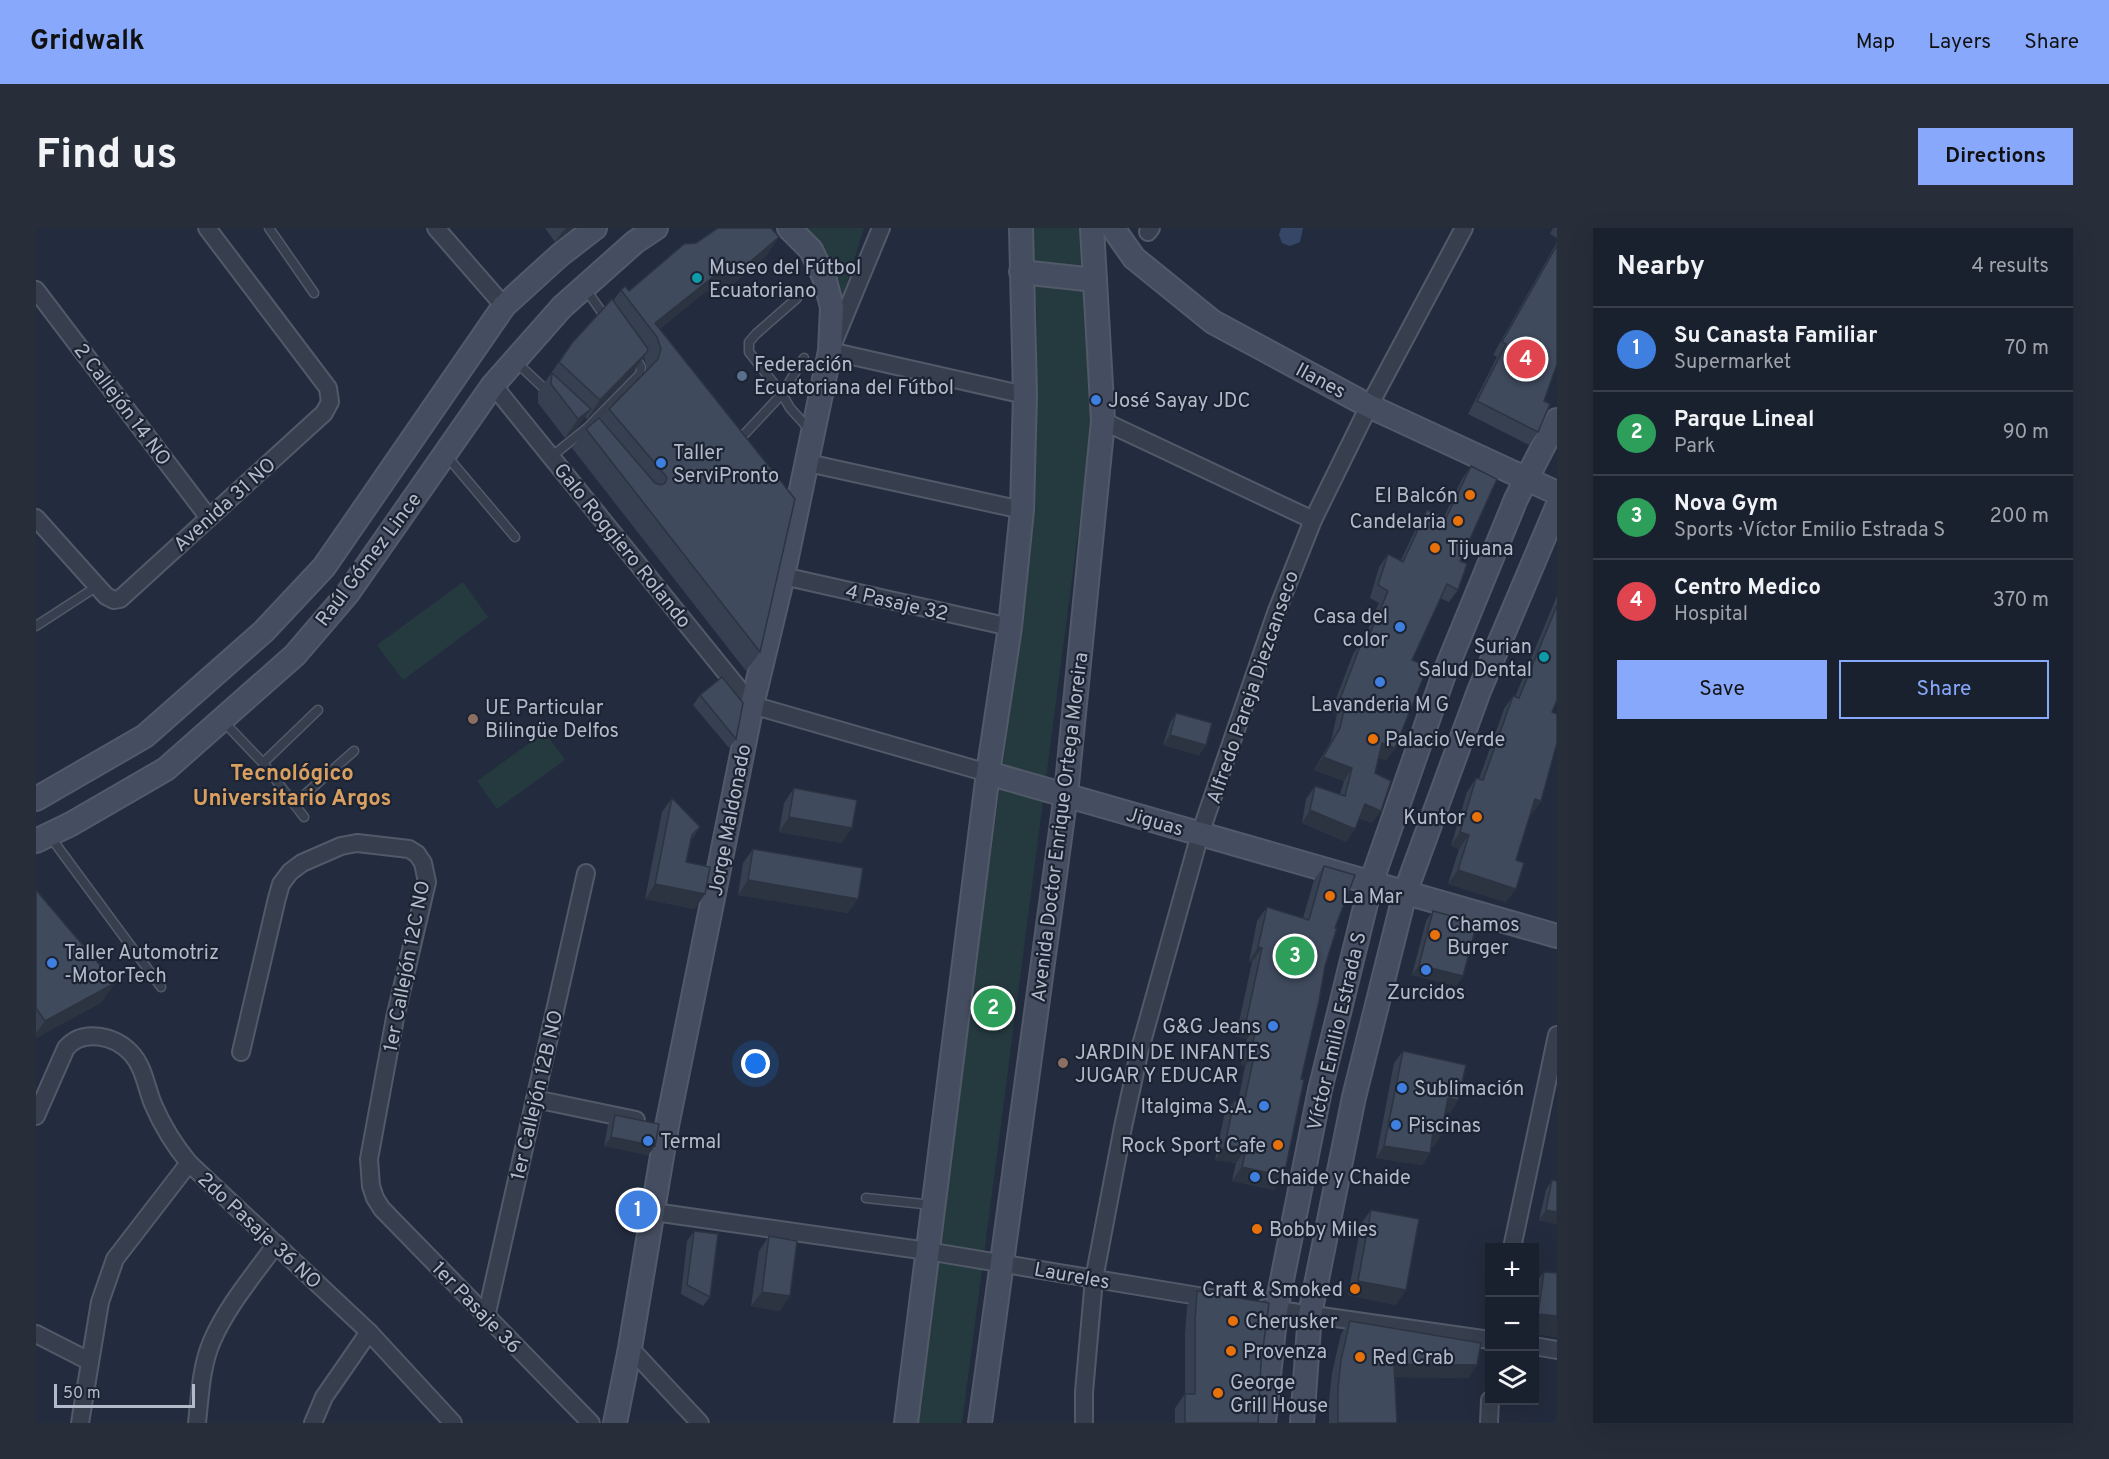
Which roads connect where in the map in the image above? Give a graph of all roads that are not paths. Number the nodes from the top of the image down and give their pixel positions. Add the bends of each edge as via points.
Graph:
1 (207, 228) edge
2 (269, 228) edge
3 (436, 228) edge
4 (595, 228) edge
5 (656, 228) edge
6 (677, 228) edge
7 (789, 228) edge
8 (881, 228) edge
9 (1020, 228) edge
10 (1092, 228) edge
11 (1113, 228) edge
12 (1464, 228) edge
13 (635, 242) junction
14 (1134, 258) junction
15 (1021, 272) junction
16 (1095, 280) junction
17 (584, 287) junction
18 (36, 291) edge
19 (314, 293) dead end
20 (797, 298) dead end
21 (504, 306) junction
22 (614, 328) edge
23 (626, 344) edge
24 (830, 351) junction
25 (804, 358) dead end
26 (515, 360) junction
27 (493, 385) junction
28 (782, 394) junction
29 (1025, 395) junction
30 (556, 400) edge
31 (1369, 406) junction
32 (1557, 420) edge
33 (579, 421) edge
34 (1103, 421) junction
35 (587, 428) junction
36 (814, 434) junction
37 (594, 437) edge
38 (740, 439) edge
39 (445, 454) junction
40 (551, 458) junction
41 (808, 463) junction
42 (1526, 478) junction
43 (1557, 493) edge
44 (1557, 507) edge
45 (1022, 510) junction
46 (36, 518) edge
47 (209, 518) junction
48 (1313, 520) junction
49 (515, 537) dead end
50 (783, 576) junction
51 (96, 587) junction
52 (36, 626) edge
53 (1010, 627) junction
54 (1443, 677) junction
55 (1479, 691) junction
56 (752, 705) junction
57 (318, 710) dead end
58 (222, 719) junction
59 (354, 751) dead end
60 (262, 763) junction
61 (988, 773) junction
62 (1066, 794) junction
63 (36, 799) edge
64 (294, 804) junction
65 (304, 817) dead end
66 (1200, 834) junction
67 (42, 838) edge
68 (586, 873) dead end
69 (1371, 883) junction
70 (1405, 893) junction
71 (1557, 936) edge
72 (161, 987) dead end
73 (1557, 1035) edge
74 (241, 1052) dead end
75 (1320, 1090) junction
76 (1354, 1097) junction
77 (535, 1099) junction
78 (36, 1116) edge
79 (667, 1126) junction
80 (189, 1163) junction
81 (371, 1186) joint
82 (866, 1197) dead end
83 (933, 1205) junction
84 (654, 1212) junction
85 (1513, 1243) edge
86 (276, 1244) junction
87 (927, 1251) junction
88 (1002, 1263) junction
89 (1094, 1279) junction
90 (1231, 1302) edge
91 (1253, 1306) edge
92 (1276, 1310) junction
93 (1310, 1314) junction
94 (486, 1317) junction
95 (369, 1332) junction
96 (36, 1334) edge
97 (1485, 1339) edge
98 (630, 1348) junction
99 (1539, 1348) edge
100 (1557, 1350) edge
101 (90, 1361) junction
102 (1490, 1405) edge
103 (80, 1423) edge
104 (196, 1423) edge
105 (313, 1423) edge
106 (453, 1423) edge
107 (591, 1423) edge
108 (615, 1423) edge
109 (700, 1423) edge
110 (906, 1423) edge
111 (980, 1423) edge
112 (1084, 1423) edge
113 (1264, 1423) edge
114 (1302, 1423) edge
115 (1489, 1423) edge

1 - 47 street, Avenida 31 NO via 328,388 330,402 324,413
2 - 19 lane
3 - 21 street
4 - 21 main road, Raúl Gómez Lince
5 - 13 main road, Raúl Gómez Lince
6 - 13 main road
7 - 24 main road via 811,250 824,277 832,307
8 - 24 street, Jorge Maldonado
9 - 15 main road
10 - 16 main road, Avenida Doctor Enrique Ortega Moreira
11 - 14 main road, Ilanes
12 - 31 street, Alfredo Pareja Diezcanseco
13 - 17 main road, Raúl Gómez Lince
14 - 16 main road via 1122,255 1110,259
14 - 31 main road, Ilanes via 1213,322
15 - 16 main road
15 - 29 main road
16 - 34 main road, Avenida Doctor Enrique Ortega Moreira
17 - 22 lane
17 - 26 main road, Raúl Gómez Lince
18 - 47 street, 2 Callejón 14 NO
20 - 28 lane via 749,342 749,352
21 - 63 main road, Raúl Gómez Lince via 324,567 264,631 146,736
23 - 35 lane via 638,360 640,374
24 - 29 street
24 - 36 main road, Jorge Maldonado
25 - 28 lane
26 - 27 main road, Raúl Gómez Lince
26 - 30 lane
27 - 39 main road, Raúl Gómez Lince
27 - 40 street, Galo Roggiero Rolando
28 - 36 lane
28 - 38 lane
29 - 45 main road
31 - 42 main road, Ilanes
31 - 48 street, Alfredo Pareja Diezcanseco
32 - 42 main road, Víctor Emilio Estrada S
33 - 35 lane
34 - 48 street
34 - 62 main road, Avenida Doctor Enrique Ortega Moreira
35 - 37 lane
35 - 40 lane
36 - 41 main road, Jorge Maldonado
39 - 49 lane
39 - 58 main road, Raúl Gómez Lince via 348,593 295,655
40 - 56 street, Galo Roggiero Rolando
41 - 45 street
41 - 50 main road, Jorge Maldonado
42 - 43 main road, Ilanes
42 - 54 main road, Víctor Emilio Estrada S
44 - 55 main road, Víctor Emilio Estrada S
45 - 53 main road
46 - 51 street
47 - 51 street, Avenida 31 NO via 120,598 114,600
48 - 66 street, Alfredo Pareja Diezcanseco via 1276,613
50 - 53 street, 4 Pasaje 32
50 - 56 main road, Jorge Maldonado
51 - 52 lane
53 - 61 main road
54 - 55 main road
54 - 69 main road, Víctor Emilio Estrada S
55 - 70 main road, Víctor Emilio Estrada S
56 - 61 street, Jiguas
56 - 79 main road, Jorge Maldonado
57 - 60 lane
58 - 60 lane
58 - 67 main road, Raúl Gómez Lince via 166,769
59 - 64 lane
60 - 64 lane
61 - 62 main road, Jiguas
61 - 83 main road
62 - 66 main road, Jiguas
62 - 88 main road, Avenida Doctor Enrique Ortega Moreira
64 - 65 lane
66 - 69 main road, Jiguas
66 - 89 street, Alfredo Pareja Diezcanseco via 1140,1049
67 - 72 lane
68 - 77 street, 1er Callejón 12B NO
69 - 70 main road, Jiguas
69 - 75 main road, Víctor Emilio Estrada S
70 - 71 main road, Jiguas
70 - 76 main road, Víctor Emilio Estrada S
73 - 85 street
74 - 81 street, 1er Callejón 12C NO via 277,898 290,872 326,851 357,843 409,849 417,854 427,882 393,1027 369,1159
75 - 76 main road
75 - 92 main road, Víctor Emilio Estrada S
76 - 93 main road, Víctor Emilio Estrada S
77 - 79 street
77 - 94 street, 1er Callejón 12B NO
78 - 80 street, 2do Pasaje 36 NO via 73,1039 104,1037 132,1054 162,1122
79 - 84 main road, Jorge Maldonado
80 - 86 street, 2do Pasaje 36 NO
80 - 101 street via 115,1259 100,1302
81 - 94 street, 1er Pasaje 36 via 382,1209
82 - 83 lane
83 - 87 main road
84 - 87 street, Laureles
84 - 98 main road, Jorge Maldonado
86 - 95 street, 2do Pasaje 36 NO
86 - 104 street via 211,1342
87 - 88 street, Laureles
87 - 110 main road
88 - 89 street, Laureles
88 - 111 main road, Avenida Doctor Enrique Ortega Moreira
89 - 90 street, Laureles
89 - 112 street, Alfredo Pareja Diezcanseco
91 - 92 street
92 - 93 street
92 - 113 main road, Víctor Emilio Estrada S
93 - 97 street
93 - 114 main road, Víctor Emilio Estrada S
94 - 107 street, 1er Pasaje 36
95 - 105 street via 324,1397
95 - 106 street, 2do Pasaje 36 NO
96 - 101 street
98 - 108 main road, Jorge Maldonado
98 - 109 street
99 - 100 street
101 - 103 street
102 - 115 street

